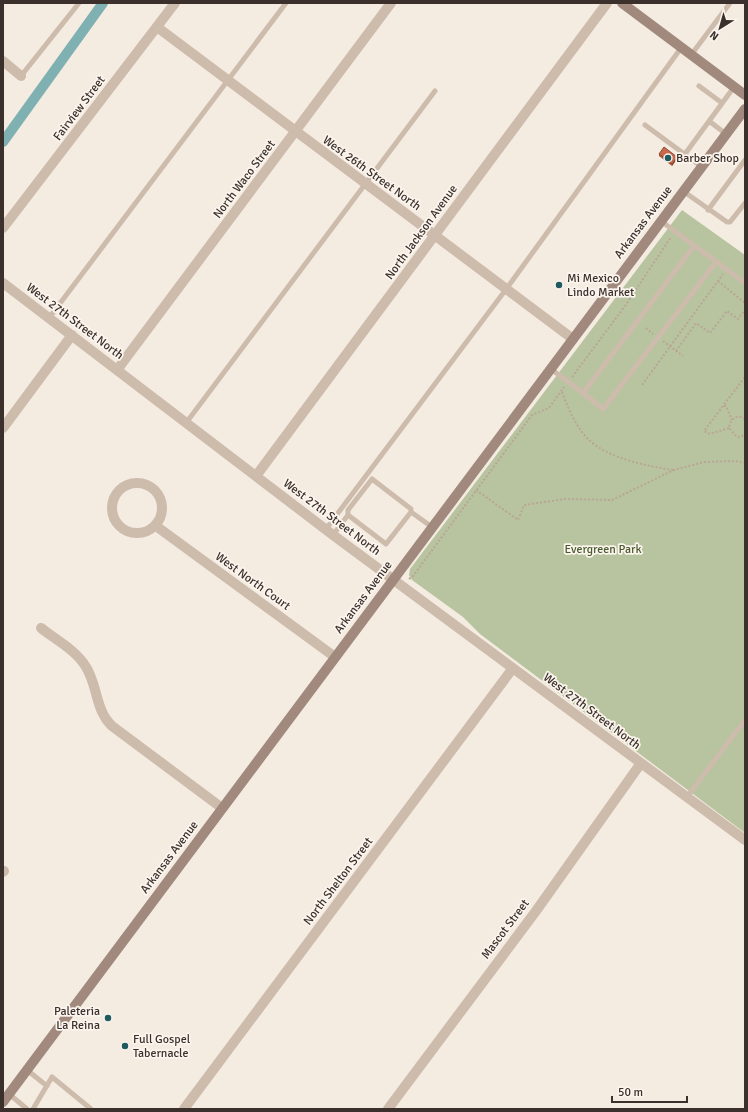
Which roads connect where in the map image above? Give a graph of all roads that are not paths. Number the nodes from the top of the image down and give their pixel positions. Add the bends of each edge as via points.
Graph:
1 (79, 3) edge
2 (175, 3) edge
3 (286, 3) edge
4 (391, 3) edge
5 (607, 3) edge
6 (730, 3) edge
7 (629, 5) edge
8 (157, 27) junction
9 (681, 48) junction
10 (691, 55) junction
11 (3, 61) edge
12 (21, 76) joint
13 (229, 81) junction
14 (699, 86) dead end
15 (734, 87) junction
16 (435, 90) dead end
17 (745, 95) edge
18 (722, 103) junction
19 (745, 109) edge
20 (709, 121) junction
21 (645, 125) dead end
22 (296, 132) junction
23 (726, 134) junction
24 (686, 154) junction
25 (745, 160) edge
26 (702, 167) junction
27 (365, 184) junction
28 (683, 191) junction
29 (745, 203) edge
30 (708, 210) junction
31 (661, 221) junction
32 (3, 228) edge
33 (434, 235) junction
34 (694, 246) junction
35 (716, 262) junction
36 (3, 283) edge
37 (745, 283) edge
38 (507, 288) junction
39 (49, 318) junction
40 (72, 335) junction
41 (573, 339) junction
42 (550, 368) junction
43 (117, 370) junction
44 (583, 393) junction
45 (186, 422) junction
46 (3, 428) edge
47 (256, 476) junction
48 (411, 512) junction
49 (348, 515) junction
50 (156, 526) junction
51 (432, 527) junction
52 (330, 532) junction
53 (393, 579) junction
54 (41, 628) dead end
55 (335, 657) junction
56 (513, 668) junction
57 (745, 720) edge
58 (641, 763) junction
59 (687, 797) junction
60 (222, 808) junction
61 (745, 840) edge
62 (27, 1070) junction
63 (47, 1086) junction
64 (9, 1094) junction
65 (3, 1102) edge
66 (27, 1109) edge
67 (33, 1109) edge
68 (92, 1109) edge
69 (184, 1109) edge
70 (388, 1109) edge

1 - 12 lane
2 - 8 street, Fairview Street
3 - 13 lane
4 - 22 street, North Waco Street
5 - 33 street, North Jackson Avenue
6 - 10 lane
7 - 9 street
8 - 13 street, West 26th Street North
8 - 32 street, Fairview Street
9 - 10 street
9 - 38 lane
10 - 15 street
11 - 12 street
13 - 22 street, West 26th Street North
13 - 39 lane
14 - 18 lane
15 - 17 street
15 - 18 lane
16 - 27 lane
18 - 20 lane
19 - 23 street, Arkansas Avenue
20 - 23 lane
20 - 24 lane
21 - 24 lane
22 - 27 street, West 26th Street North
22 - 43 street, North Waco Street
23 - 26 street, Arkansas Avenue
24 - 26 lane
25 - 30 lane
26 - 28 street, Arkansas Avenue
27 - 33 street, West 26th Street North
27 - 45 lane
28 - 30 lane
28 - 31 street, Arkansas Avenue
29 - 30 lane via 730,222
31 - 34 lane
31 - 41 street, Arkansas Avenue
33 - 38 street, West 26th Street North
33 - 47 street, North Jackson Avenue
34 - 35 lane
34 - 44 lane
35 - 37 lane
35 - 44 lane via 603,409
36 - 39 street, West 27th Street North
38 - 41 street, West 26th Street North
38 - 52 lane
39 - 40 street, West 27th Street North
40 - 43 street, West 27th Street North
40 - 46 street
41 - 42 street, Arkansas Avenue
42 - 44 lane
42 - 51 street, Arkansas Avenue
43 - 45 street, West 27th Street North
45 - 47 street, West 27th Street North
47 - 52 street, West 27th Street North
48 - 49 lane via 386,544
48 - 49 lane via 411,509 372,479 348,510
48 - 51 lane
49 - 52 lane
50 - 50 street via 149,531 133,534 119,526 114,520 112,504 120,489 136,483 145,484 158,494 163,511
50 - 55 street, West North Court
51 - 53 street, Arkansas Avenue
52 - 53 street, West 27th Street North
53 - 55 street, Arkansas Avenue
53 - 56 street, West 27th Street North
54 - 60 street via 76,654 86,666 104,718 112,726
55 - 60 street, Arkansas Avenue
56 - 58 street, West 27th Street North
56 - 69 street, North Shelton Street
57 - 59 lane
58 - 59 street, West 27th Street North
58 - 70 street, Mascot Street via 536,911
59 - 61 street, West 27th Street North
60 - 62 street, Arkansas Avenue
62 - 63 lane
62 - 64 street, Arkansas Avenue
63 - 67 lane
63 - 68 lane via 52,1077
64 - 65 street, Arkansas Avenue
64 - 66 lane

